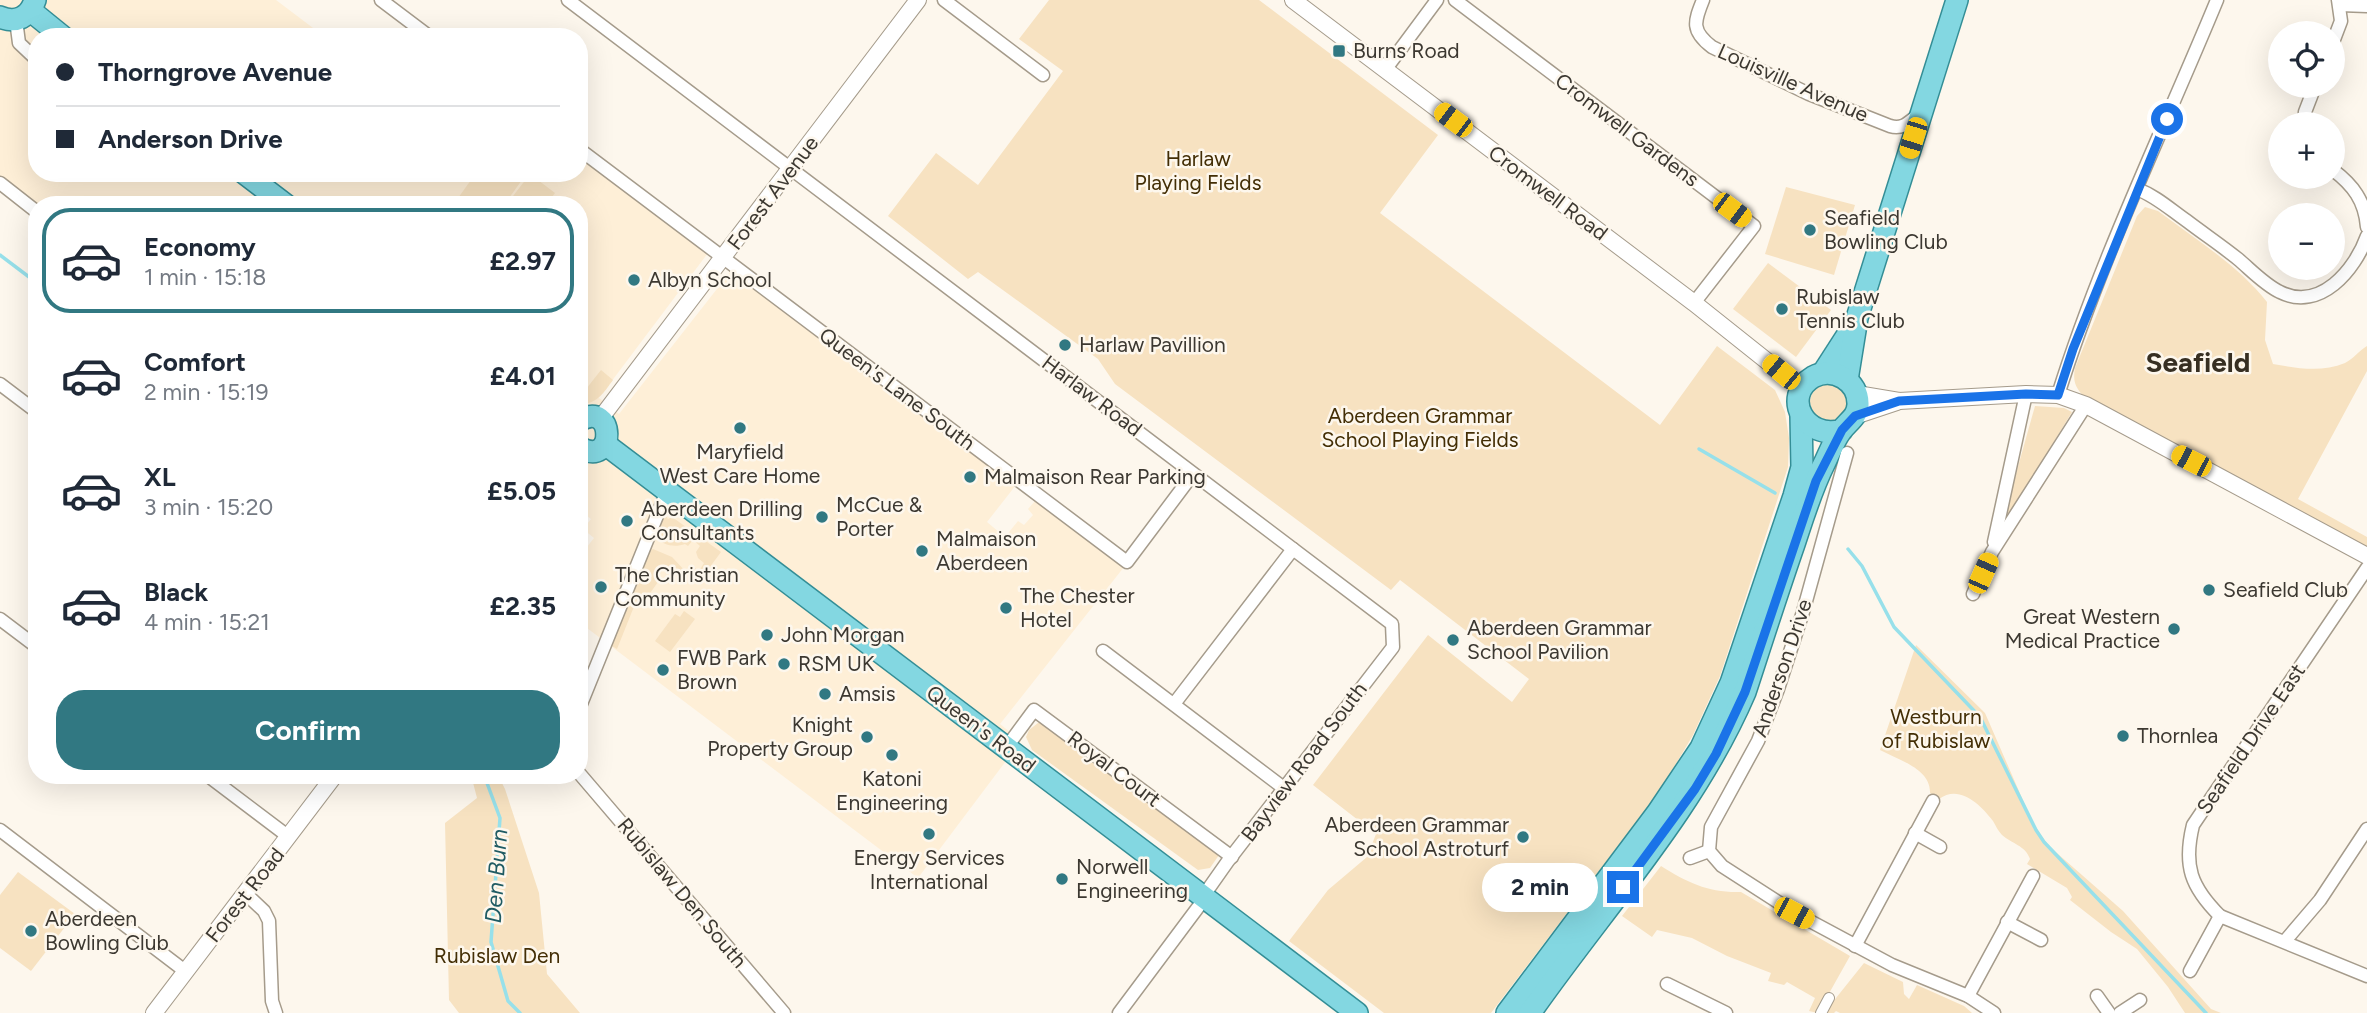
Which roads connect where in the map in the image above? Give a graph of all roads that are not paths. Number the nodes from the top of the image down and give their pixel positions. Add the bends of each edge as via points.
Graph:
1 (381, 0) edge
2 (568, 0) edge
3 (918, 0) edge
4 (944, 0) edge
5 (1293, 0) edge
6 (1437, 0) edge
7 (1455, 0) edge
8 (1703, 0) edge
9 (1957, 0) edge
10 (2217, 0) edge
11 (2339, 2) edge
12 (2367, 6) edge
13 (20, 12) edge
14 (2341, 21) edge
15 (48, 28) edge
16 (418, 28) edge
17 (28, 52) edge
18 (1385, 70) junction
19 (1043, 75) dead end
20 (1922, 112) junction
21 (588, 156) edge
22 (791, 168) junction
23 (2345, 180) edge
24 (256, 182) edge
25 (0, 184) edge
26 (2137, 190) junction
27 (274, 196) edge
28 (28, 205) edge
29 (2367, 227) edge
30 (2367, 236) edge
31 (724, 258) junction
32 (1694, 303) junction
33 (1857, 318) junction
34 (1823, 373) junction
35 (0, 384) edge
36 (1852, 387) junction
37 (1802, 389) junction
38 (2026, 394) junction
39 (2058, 395) junction
40 (1899, 401) junction
41 (28, 405) edge
42 (2085, 405) junction
43 (1801, 415) junction
44 (589, 420) edge
45 (1848, 423) junction
46 (605, 444) junction
47 (588, 450) edge
48 (1847, 453) dead end
49 (1193, 474) junction
50 (667, 491) junction
51 (1800, 526) junction
52 (1826, 532) junction
53 (1293, 549) junction
54 (1992, 552) junction
55 (2367, 556) edge
56 (2367, 568) edge
57 (1973, 594) dead end
58 (0, 619) edge
59 (1392, 624) joint
60 (28, 640) edge
61 (1103, 651) dead end
62 (588, 687) edge
63 (1174, 704) junction
64 (1006, 748) junction
65 (219, 784) edge
66 (328, 784) edge
67 (588, 784) edge
68 (1285, 789) junction
69 (1933, 800) dead end
70 (2367, 829) edge
71 (0, 830) edge
72 (1915, 833) junction
73 (289, 837) junction
74 (1940, 847) dead end
75 (1709, 851) junction
76 (1232, 857) junction
77 (1690, 858) dead end
78 (2033, 876) dead end
79 (246, 894) junction
80 (1204, 897) junction
81 (2220, 916) junction
82 (2007, 922) junction
83 (2041, 940) dead end
84 (2285, 941) junction
85 (1855, 946) junction
86 (185, 971) junction
87 (2190, 971) dead end
88 (2367, 976) edge
89 (1667, 984) dead end
90 (1968, 996) junction
91 (2097, 996) dead end
92 (1829, 998) dead end
93 (2140, 1000) dead end
94 (1699, 1008) edge
95 (154, 1013) edge
96 (276, 1013) edge
97 (784, 1013) edge
98 (1119, 1013) edge
99 (1357, 1013) edge
100 (1507, 1013) edge
101 (1530, 1013) edge
102 (1726, 1013) edge
103 (1821, 1013) edge
104 (1994, 1013) edge
105 (2109, 1013) edge
106 (2120, 1013) edge

1 - 16 street
2 - 22 street, Harlaw Road
3 - 22 street, Forest Avenue
4 - 19 street
5 - 18 street, Cromwell Road
6 - 18 street
7 - 32 street, Cromwell Gardens via 1754,226
8 - 20 street, Louisville Avenue via 1695,25 1712,47 1809,94 1896,128
9 - 20 main road
10 - 26 street
11 - 12 street
11 - 14 street
13 - 15 main road
13 - 17 street via 19,43
18 - 32 street, Cromwell Road
20 - 33 main road
21 - 31 street, Queen's Lane South
22 - 31 street, Forest Avenue
22 - 49 street, Harlaw Road
23 - 29 street via 2359,196
24 - 27 main road
25 - 28 street
26 - 30 street via 2159,201 2280,293 2298,298 2323,293 2338,280 2358,257
26 - 39 street
31 - 44 street, Forest Avenue
31 - 49 street, Queen's Lane South via 1127,562
32 - 37 street, Cromwell Road
33 - 34 main road
33 - 36 main road
34 - 36 main road via 1836,374
34 - 37 main road
35 - 41 street
36 - 40 street
36 - 45 main road via 1858,405
37 - 43 main road
38 - 39 street
38 - 40 street
38 - 54 street
39 - 42 street
40 - 45 street
42 - 54 street
42 - 55 street
43 - 45 main road via 1823,432
43 - 100 main road, Anderson Drive via 1801,467 1794,496 1731,683 1701,748
44 - 46 main road via 608,431
45 - 51 main road, Anderson Drive via 1819,474
46 - 47 main road
46 - 50 main road, Queen's Road
48 - 52 street, Anderson Drive
49 - 53 street, Harlaw Road
50 - 62 street
50 - 64 main road, Queen's Road
51 - 52 street
51 - 101 main road, Anderson Drive via 1745,692 1716,754 1683,807
52 - 75 street, Anderson Drive via 1768,715 1711,827
53 - 59 street, Harlaw Road
53 - 63 street
54 - 57 street
56 - 81 street, Seafield Drive East via 2193,825 2188,867 2202,898
58 - 60 street
59 - 68 street, Bayview Road South via 1393,647
61 - 63 street
63 - 68 street
64 - 76 street, Royal Court via 1034,710
64 - 80 main road, Queen's Road
65 - 73 street
66 - 73 street, Forest Road
67 - 97 street, Rubislaw Den South
68 - 76 street, Bayview Road South
69 - 72 street
70 - 84 street via 2320,900
71 - 86 street
72 - 74 street
72 - 85 street
73 - 79 street, Forest Road
75 - 77 street
75 - 85 street via 1754,888
76 - 80 street, Bayview Road South
78 - 82 street
79 - 86 street, Forest Road
79 - 96 street via 269,921
80 - 98 street, Bayview Road South
80 - 99 main road, Queen's Road
81 - 84 street
81 - 87 street
82 - 83 street
82 - 90 street
84 - 88 street
85 - 90 street
86 - 95 street, Forest Road
89 - 94 street
90 - 104 street
91 - 105 street
92 - 103 street
93 - 106 street
94 - 102 street

